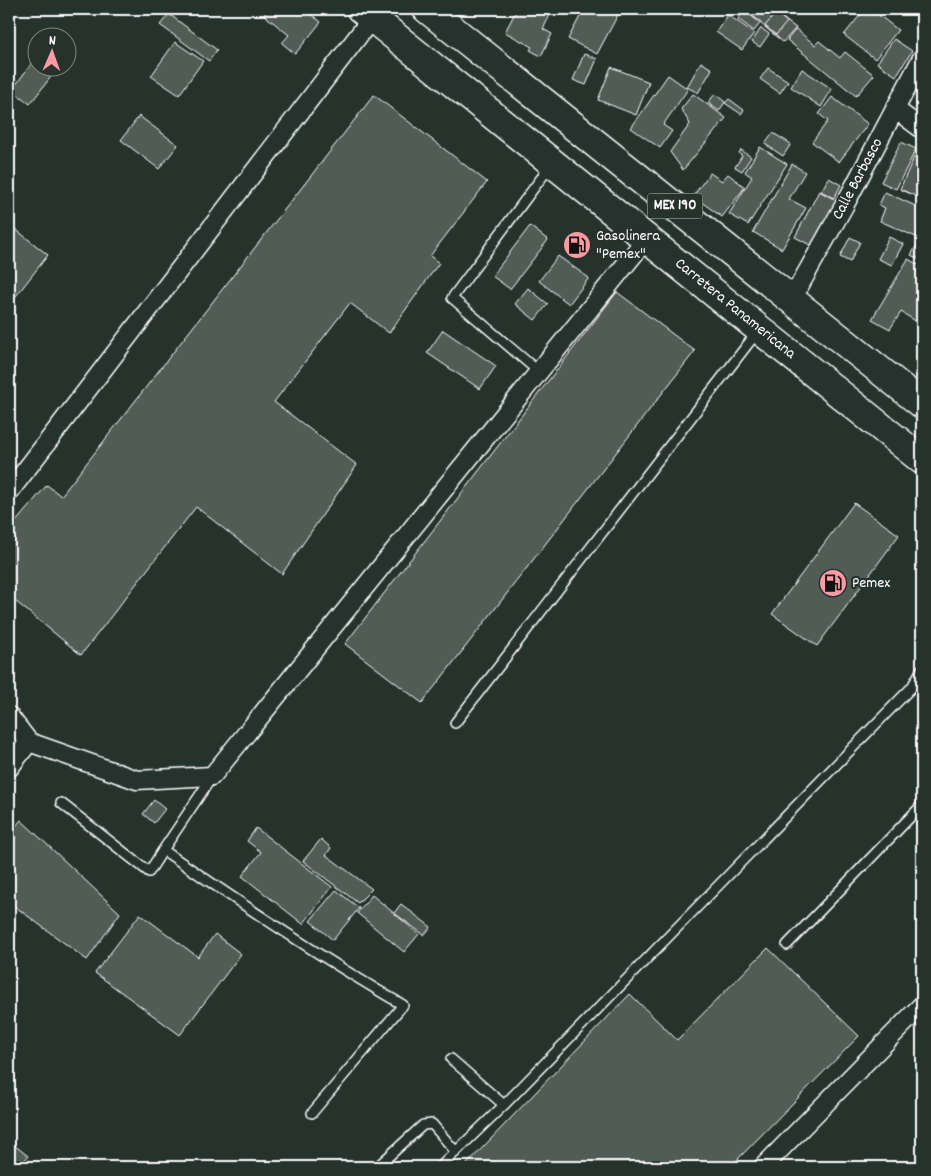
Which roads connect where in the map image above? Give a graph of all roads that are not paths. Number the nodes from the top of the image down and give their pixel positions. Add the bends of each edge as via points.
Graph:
1 (427, 9) edge
2 (367, 13) edge
3 (922, 58) edge
4 (895, 109) junction
5 (922, 129) edge
6 (553, 163) junction
7 (647, 238) junction
8 (792, 299) junction
9 (760, 329) junction
10 (540, 372) junction
11 (922, 404) edge
12 (922, 460) edge
13 (9, 492) edge
14 (922, 669) edge
15 (9, 716) edge
16 (455, 723) dead end
17 (29, 742) junction
18 (9, 768) edge
19 (212, 776) junction
20 (61, 803) dead end
21 (922, 805) edge
22 (163, 850) junction
23 (787, 946) dead end
24 (922, 1005) edge
25 (451, 1059) dead end
26 (504, 1105) junction
27 (312, 1112) dead end
28 (456, 1152) junction
29 (378, 1167) edge
30 (440, 1167) edge
31 (763, 1167) edge

1 - 8 main road, MEX 190
2 - 6 main road, Carretera Panamericana / MEX 190
2 - 13 street
3 - 4 street, Calle Barbasco
4 - 5 street
4 - 8 street, Calle Barbasco
6 - 7 main road, Carretera Panamericana / MEX 190
6 - 10 lane via 452,298
7 - 9 main road, Carretera Panamericana / MEX 190
7 - 10 street
8 - 11 main road, MEX 190
9 - 12 main road, Carretera Panamericana / MEX 190
9 - 16 lane
10 - 19 street
14 - 26 lane via 912,686
15 - 17 street
17 - 18 street
17 - 19 street via 137,780
19 - 22 lane
20 - 22 lane via 149,872
21 - 23 lane
22 - 27 lane via 310,949 404,1005
24 - 31 street
25 - 26 lane
26 - 28 lane
28 - 29 lane via 432,1124 428,1124
28 - 30 lane

